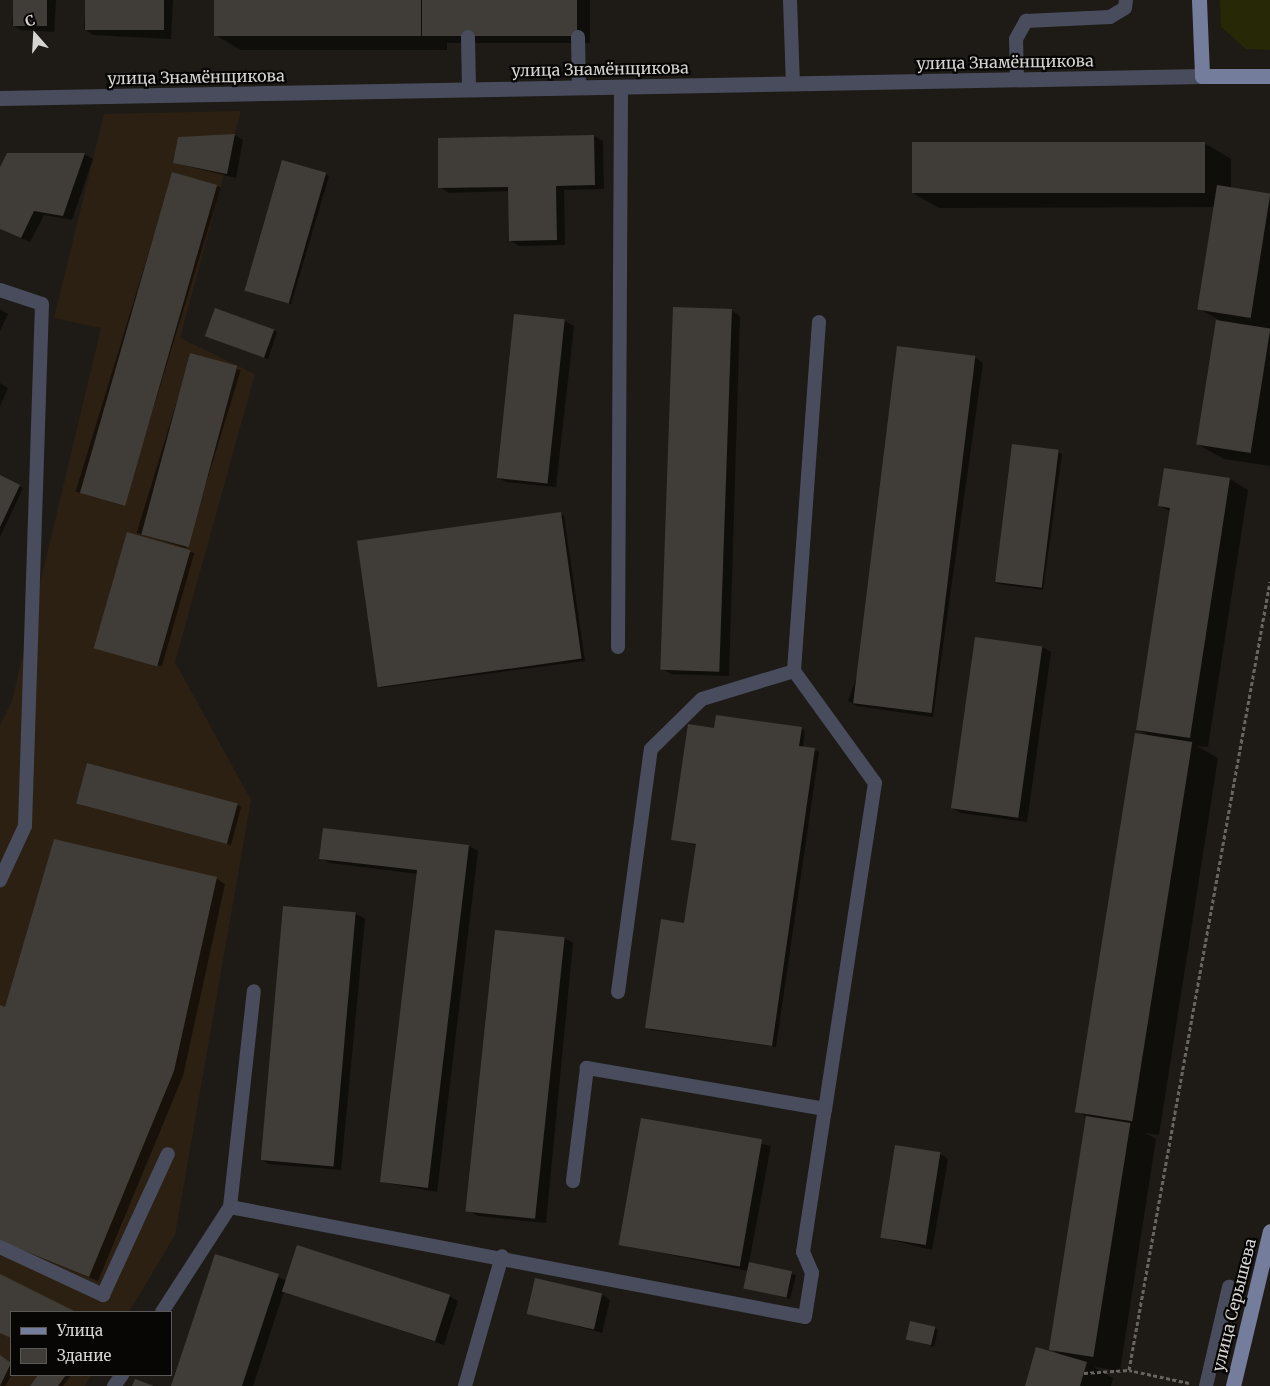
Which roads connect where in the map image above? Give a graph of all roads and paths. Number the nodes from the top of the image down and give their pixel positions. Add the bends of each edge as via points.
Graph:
1 (790, 0) edge
2 (1126, 0) edge
3 (1199, 0) edge
4 (468, 37) dead end
5 (578, 37) dead end
6 (1202, 76) junction
7 (1270, 76) edge
8 (1017, 80) junction
9 (793, 84) junction
10 (579, 87) junction
11 (621, 87) junction
12 (469, 89) junction
13 (0, 98) edge
14 (0, 290) edge
15 (819, 322) dead end
16 (1270, 582) edge
17 (618, 647) dead end
18 (794, 671) junction
19 (0, 880) edge
20 (254, 991) dead end
21 (618, 992) dead end
22 (825, 1109) junction
23 (168, 1154) dead end
24 (573, 1180) dead end
25 (230, 1207) junction
26 (1270, 1232) edge
27 (0, 1247) edge
28 (502, 1256) junction
29 (1229, 1286) dead end
30 (163, 1311) edge
31 (1129, 1370) junction
32 (1084, 1373) dead end
33 (465, 1386) edge
34 (1194, 1386) edge
35 (1206, 1386) edge
36 (1232, 1386) edge

1 - 9 lane
2 - 8 lane via 1125,8 1110,17 1026,22 1016,38
3 - 6 main road
4 - 12 lane
5 - 10 lane
6 - 7 main road
6 - 8 street, улица Знамёнщикова
8 - 9 street, улица Знамёнщикова
9 - 11 street, улица Знамёнщикова
10 - 11 street, улица Знамёнщикова
10 - 12 street, улица Знамёнщикова
11 - 17 lane
12 - 13 street, улица Знамёнщикова
14 - 19 lane via 42,304 25,826
15 - 18 lane
16 - 31 path
18 - 21 lane via 702,699 651,749
18 - 22 lane via 875,784
20 - 25 lane
22 - 24 lane via 587,1068
22 - 28 lane via 803,1252 812,1273 805,1316
23 - 27 lane via 103,1295
25 - 28 lane
25 - 30 lane
26 - 36 main road, улица Серышева
28 - 33 lane
29 - 35 lane
31 - 32 path
31 - 34 path

